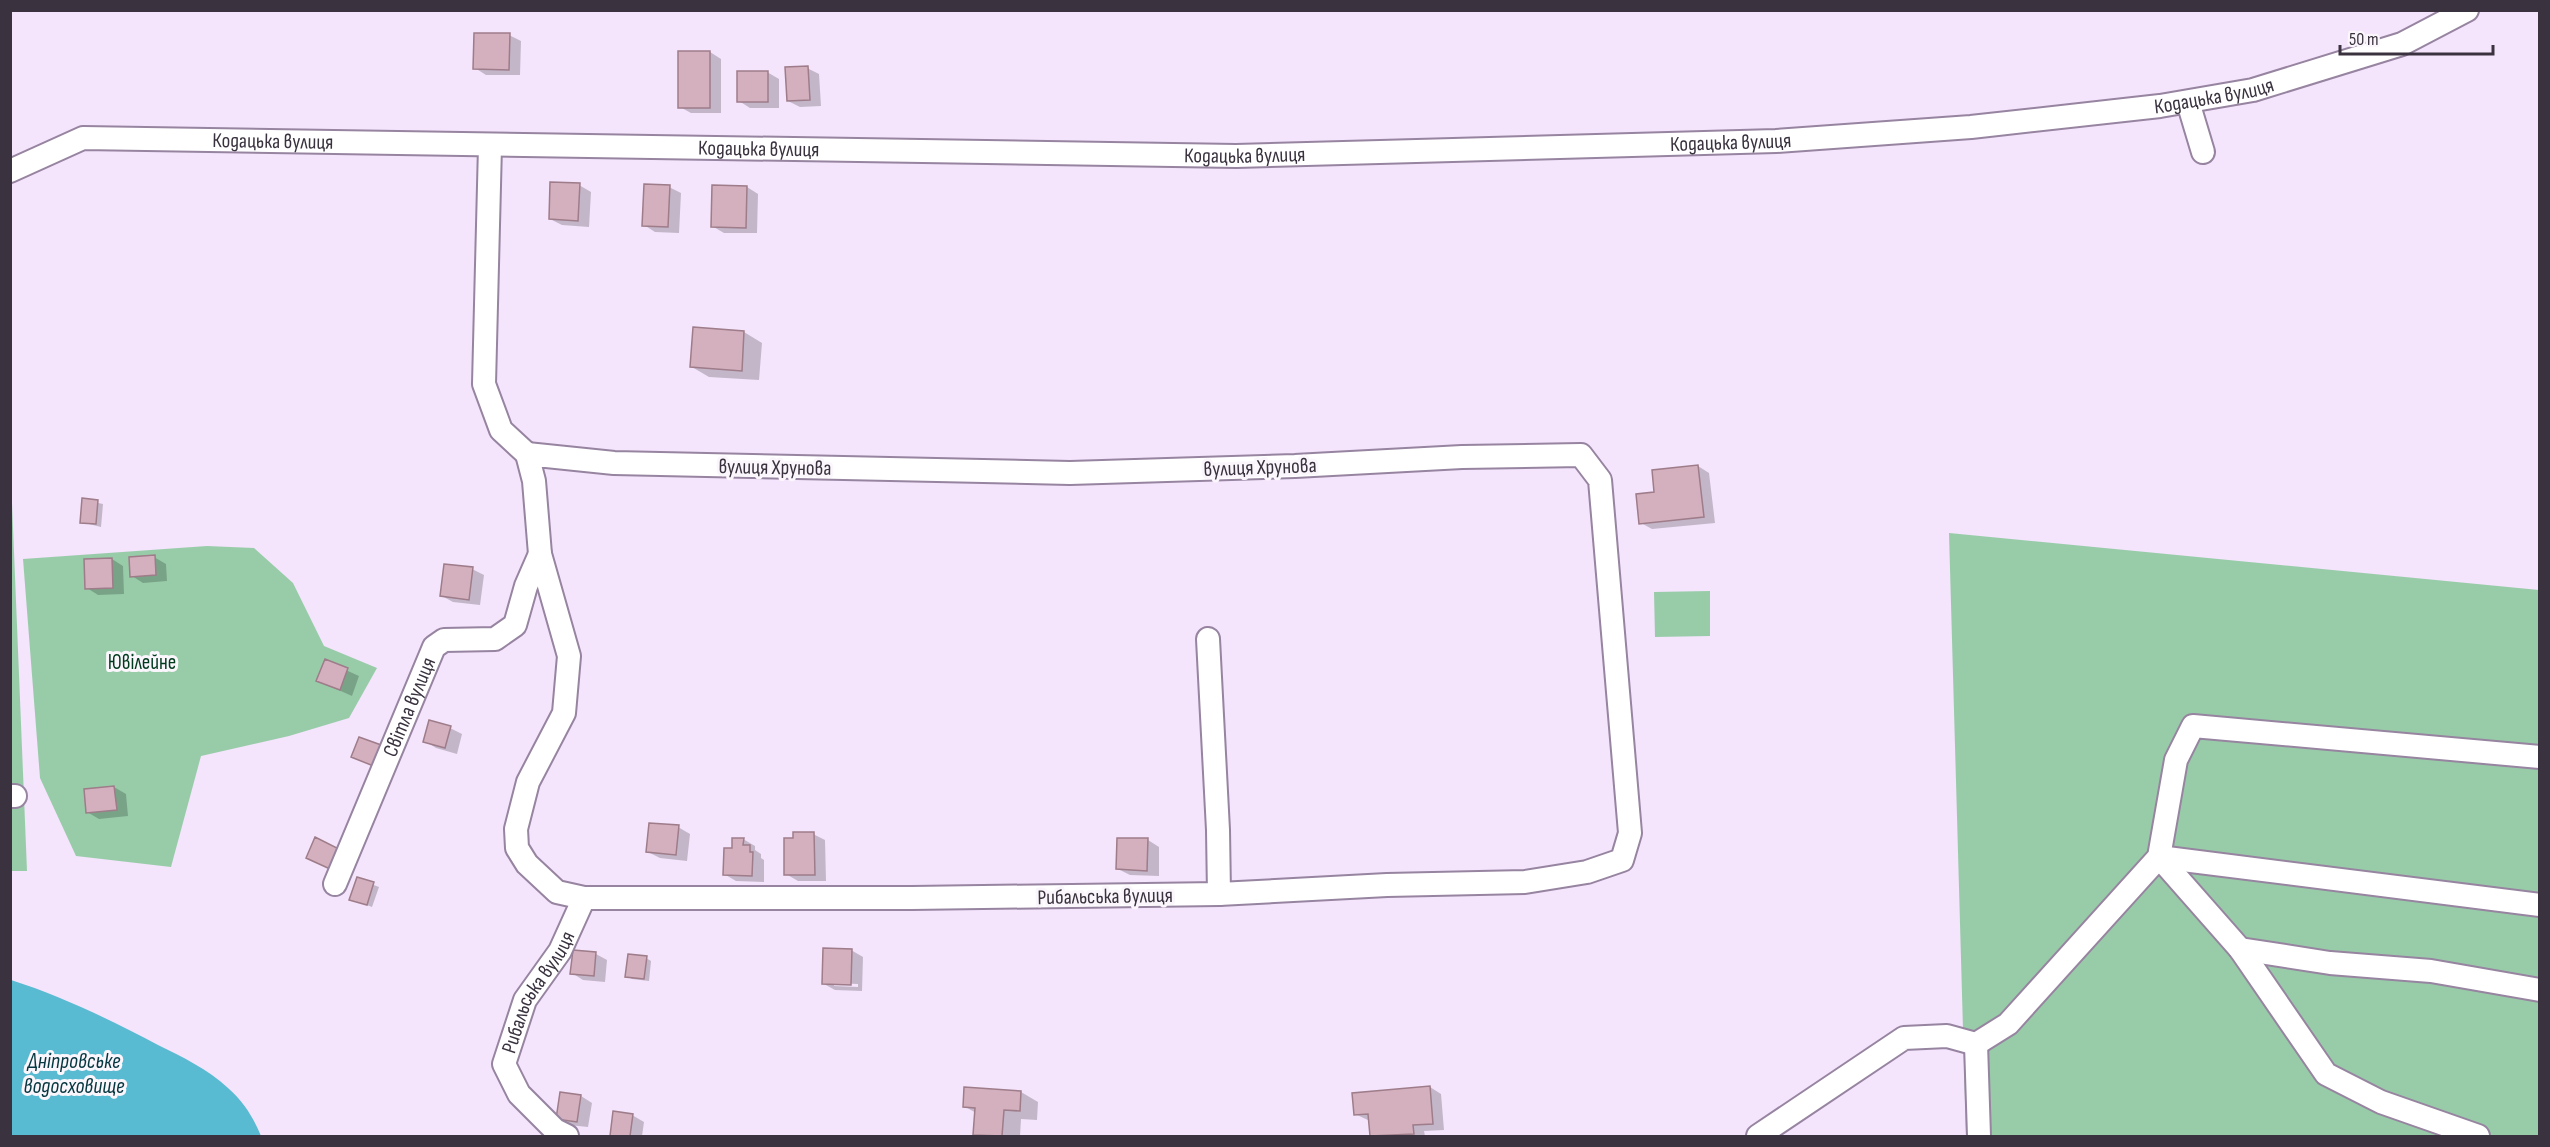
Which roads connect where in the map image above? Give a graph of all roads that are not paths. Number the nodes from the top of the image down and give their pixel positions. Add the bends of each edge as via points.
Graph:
1 (2467, 10) edge
2 (2188, 102) junction
3 (490, 146) junction
4 (2203, 152) dead end
5 (10, 171) edge
6 (526, 454) junction
7 (540, 554) junction
8 (1209, 639) dead end
9 (2540, 757) edge
10 (2159, 857) junction
11 (1622, 860) joint
12 (335, 884) dead end
13 (1219, 894) junction
14 (584, 898) junction
15 (2540, 905) edge
16 (2240, 949) junction
17 (2540, 990) edge
18 (1976, 1044) junction
19 (567, 1137) edge
20 (1758, 1137) edge
21 (1979, 1137) edge
22 (2478, 1137) edge

1 - 2 street, Кодацька вулиця via 2402,44 2253,90
2 - 3 street, Кодацька вулиця via 1971,127 1776,141 1248,156
2 - 4 street
3 - 5 street, Кодацька вулиця via 83,138
3 - 6 street via 484,384 501,430
6 - 7 street, Рибальська вулиця via 534,481
6 - 11 street, вулиця Хрунова via 614,463 1070,473 1581,455 1600,480 1630,833
7 - 12 street, Світла вулиця via 514,625 495,639 444,640 434,647
7 - 14 street, Рибальська вулиця via 568,656 564,713 528,782 516,829 518,848 527,864 557,892
8 - 13 street
9 - 10 street via 2193,726 2176,760
10 - 15 street
10 - 16 street
10 - 18 street via 2008,1024
11 - 13 street, Рибальська вулиця via 1587,872 1525,882
13 - 14 street, Рибальська вулиця
14 - 19 street, Рибальська вулиця via 560,951 525,1000 504,1064 519,1094
16 - 17 street via 2330,963 2431,970
16 - 22 street via 2326,1074 2381,1102
18 - 20 street via 1947,1036 1904,1038
18 - 21 street

